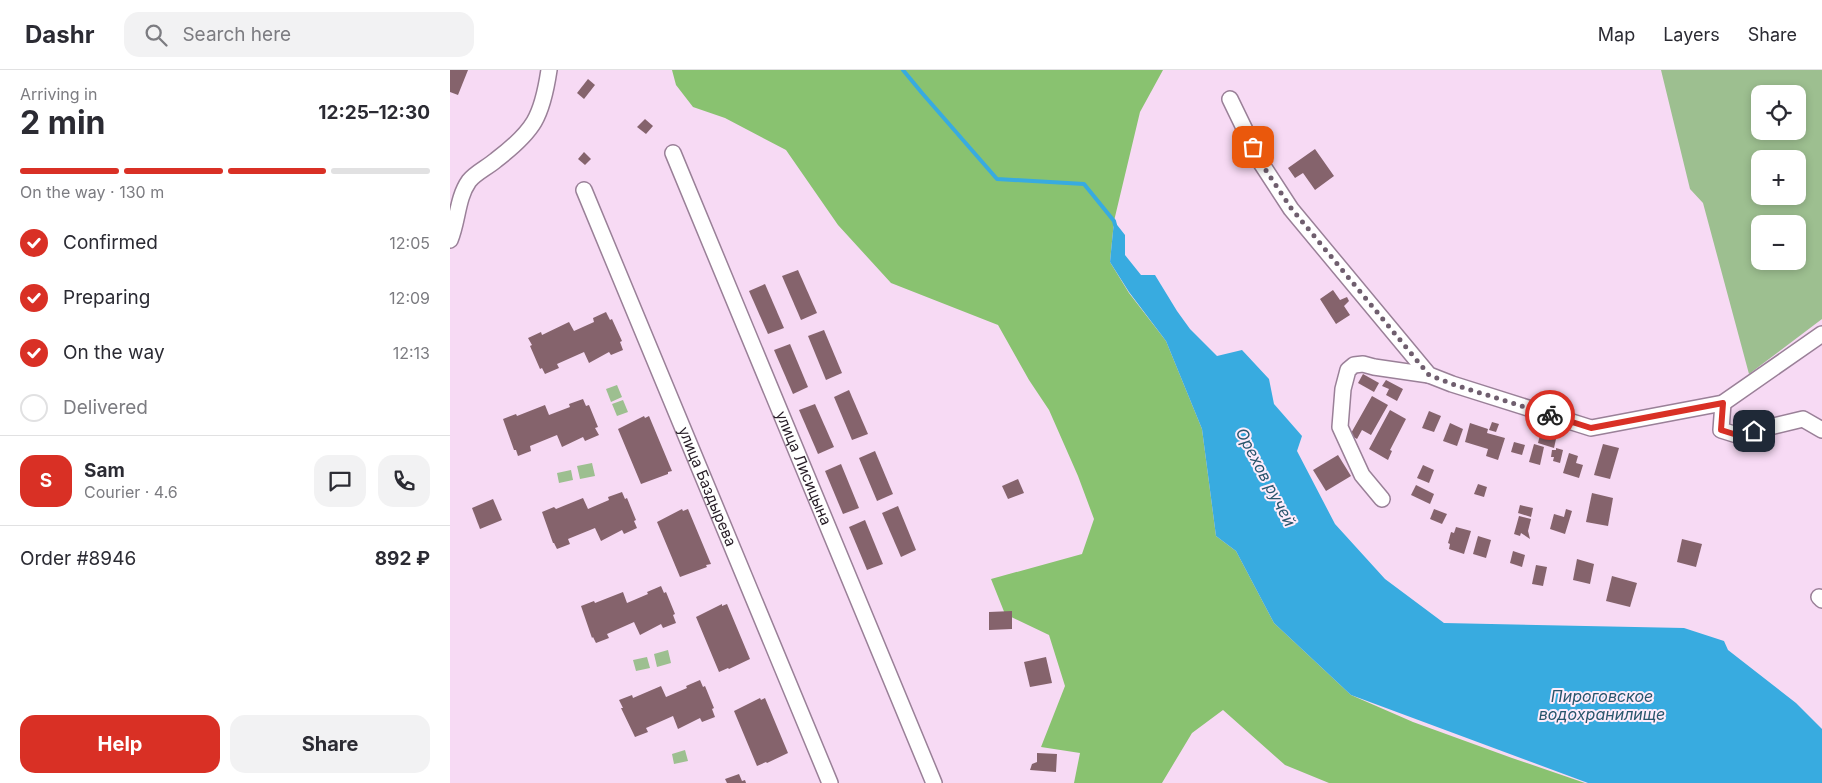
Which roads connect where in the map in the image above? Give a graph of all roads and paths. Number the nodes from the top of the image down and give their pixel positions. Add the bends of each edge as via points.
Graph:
1 (548, 70) edge
2 (1230, 99) dead end
3 (673, 153) dead end
4 (584, 190) dead end
5 (450, 240) edge
6 (1822, 334) edge
7 (1429, 375) junction
8 (1723, 403) junction
9 (1822, 430) edge
10 (1382, 499) dead end
11 (830, 783) edge
12 (934, 783) edge

1 - 5 street via 542,106 536,120 505,153 464,188
2 - 7 street via 1261,163 1291,208
3 - 12 street, улица Лисицына
4 - 11 street, улица Баздырева
6 - 8 street
7 - 8 street via 1591,428
7 - 10 street via 1362,364 1348,370 1342,389 1340,427 1362,475
8 - 9 street via 1721,430 1737,435 1804,419

